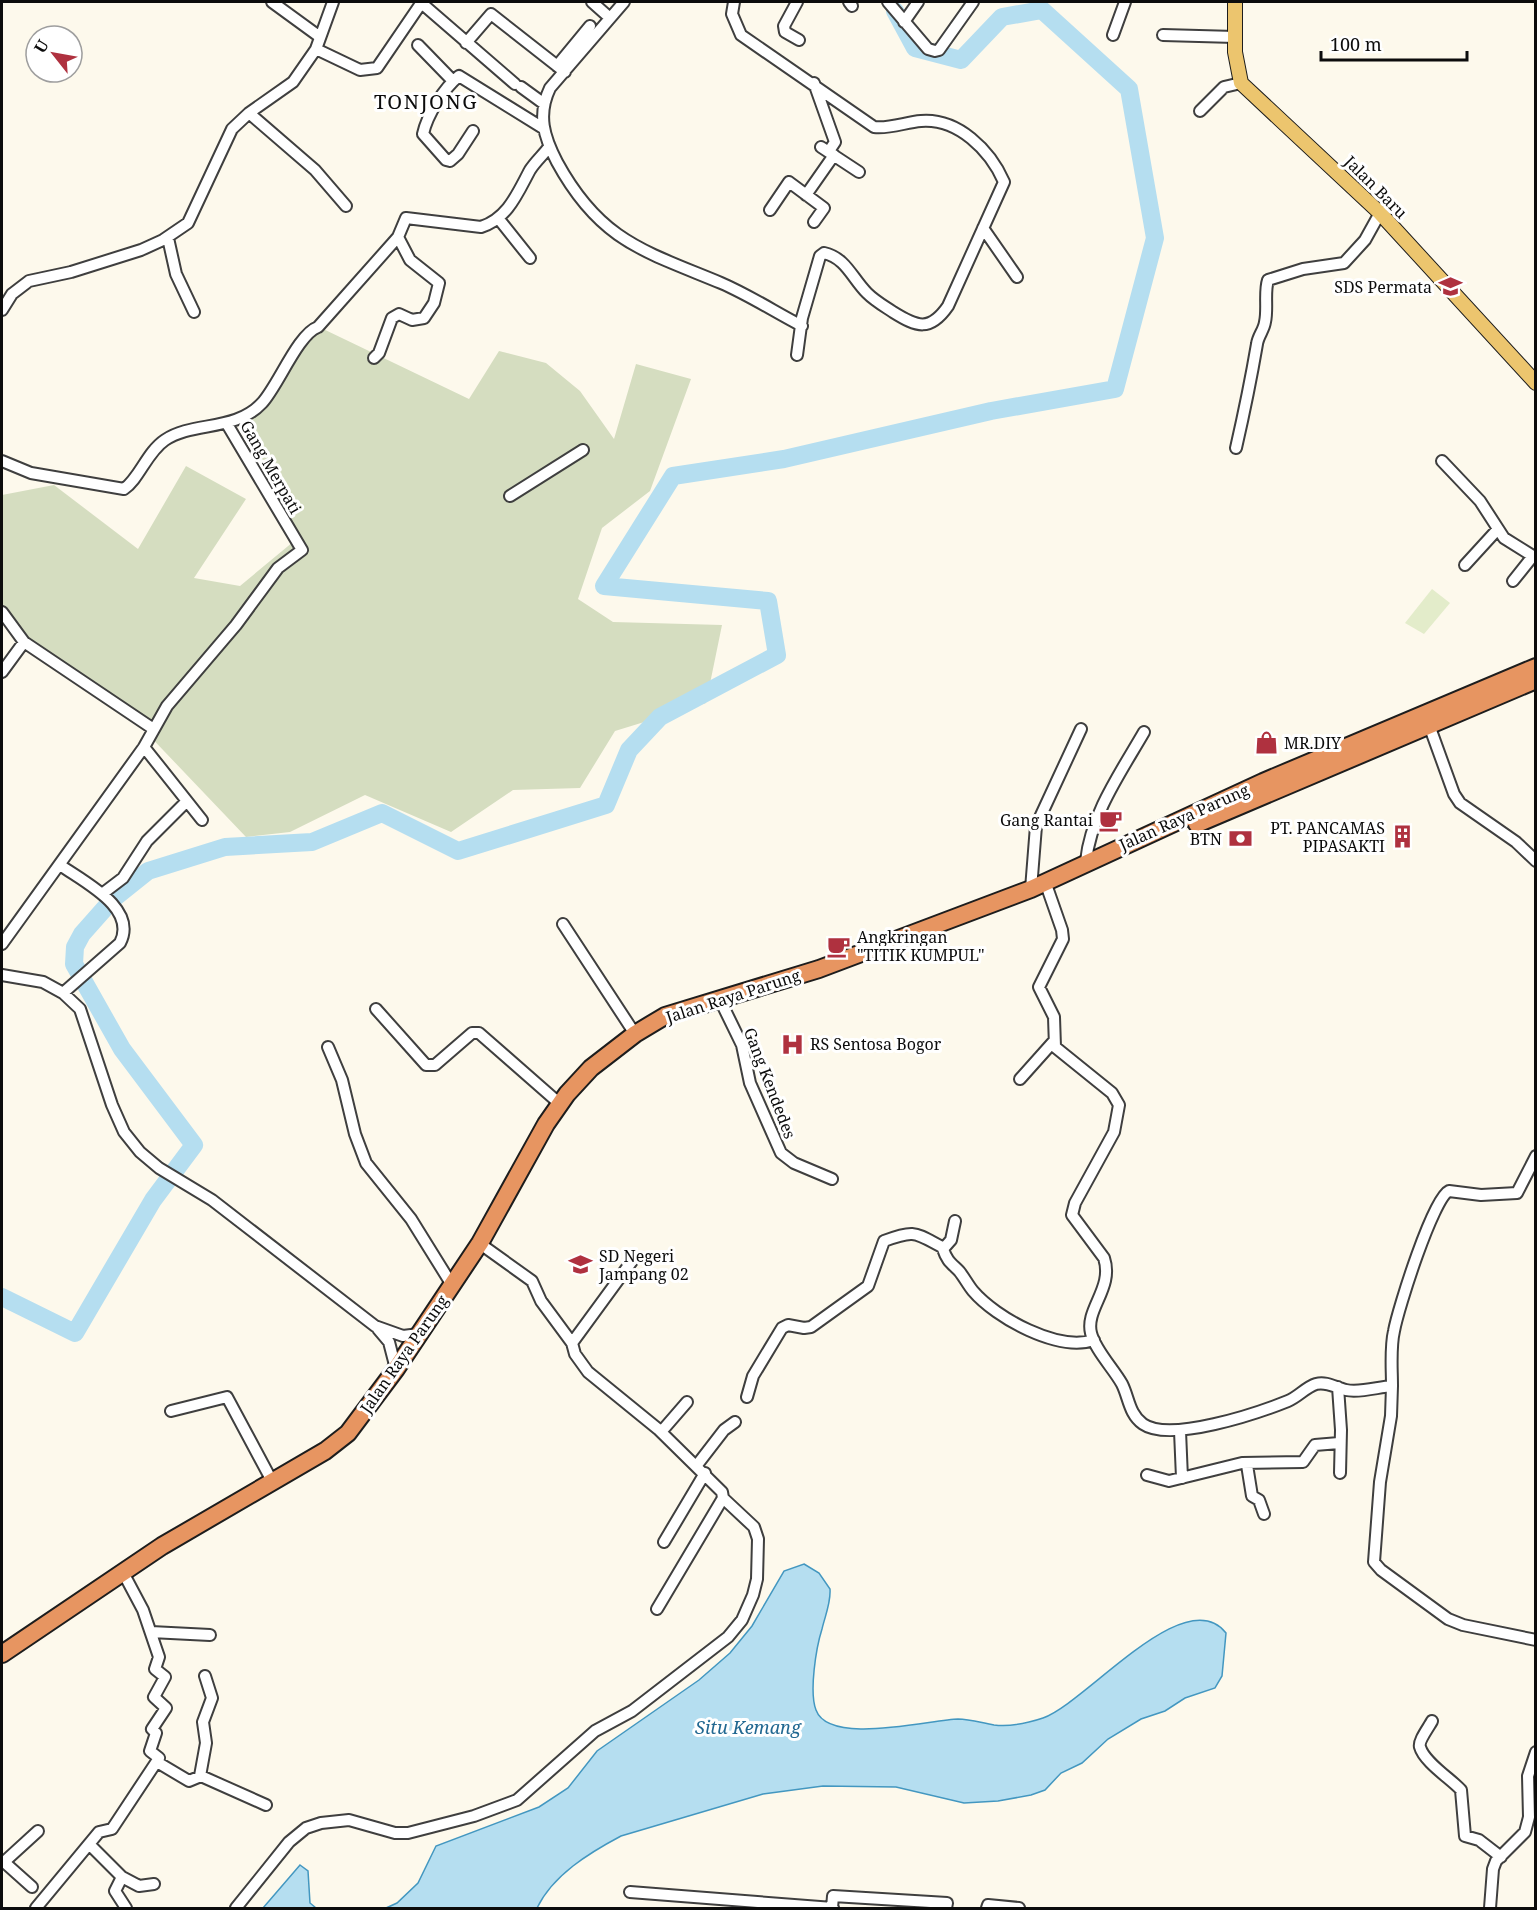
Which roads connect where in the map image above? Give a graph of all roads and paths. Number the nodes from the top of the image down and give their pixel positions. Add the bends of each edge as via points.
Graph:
1 (272, 2) edge
2 (333, 2) edge
3 (592, 2) edge
4 (624, 2) edge
5 (734, 2) edge
6 (797, 2) edge
7 (888, 2) edge
8 (918, 2) edge
9 (973, 2) edge
10 (1125, 2) edge
11 (1235, 2) edge
12 (424, 4) edge
13 (610, 18) junction
14 (904, 22) junction
15 (590, 26) dead end
16 (1235, 31) junction
17 (1113, 35) dead end
18 (1163, 35) dead end
19 (320, 37) junction
20 (799, 40) dead end
21 (466, 44) junction
22 (418, 45) dead end
23 (316, 49) junction
24 (561, 69) junction
25 (453, 81) junction
26 (814, 83) junction
27 (1241, 83) junction
28 (543, 103) junction
29 (1200, 111) dead end
30 (249, 113) junction
31 (543, 128) junction
32 (473, 131) dead end
33 (549, 147) junction
34 (828, 151) junction
35 (859, 172) dead end
36 (806, 195) junction
37 (346, 206) dead end
38 (770, 210) dead end
39 (1380, 213) junction
40 (498, 218) junction
41 (814, 222) dead end
42 (983, 228) junction
43 (398, 237) junction
44 (168, 238) junction
45 (530, 258) dead end
46 (1017, 277) dead end
47 (2, 310) edge
48 (194, 312) dead end
49 (802, 326) junction
50 (797, 355) dead end
51 (374, 358) dead end
52 (1536, 383) edge
53 (227, 424) junction
54 (1236, 448) dead end
55 (583, 450) dead end
56 (2, 461) edge
57 (1442, 462) dead end
58 (510, 496) dead end
59 (1497, 530) junction
60 (1534, 557) edge
61 (1464, 565) dead end
62 (1513, 581) dead end
63 (2, 612) edge
64 (24, 642) junction
65 (1536, 667) edge
66 (2, 672) edge
67 (1536, 680) edge
68 (1429, 725) junction
69 (152, 729) junction
70 (1081, 729) dead end
71 (1144, 732) dead end
72 (144, 747) junction
73 (185, 803) junction
74 (202, 820) dead end
75 (1534, 856) edge
76 (1086, 861) junction
77 (60, 865) junction
78 (1039, 890) junction
79 (102, 895) junction
80 (562, 924) dead end
81 (2, 944) edge
82 (2, 975) edge
83 (785, 983) junction
84 (63, 993) junction
85 (722, 1004) junction
86 (376, 1009) dead end
87 (635, 1034) junction
88 (1054, 1041) junction
89 (328, 1047) dead end
90 (1020, 1079) dead end
91 (560, 1104) junction
92 (1536, 1156) edge
93 (832, 1179) dead end
94 (955, 1221) dead end
95 (486, 1248) junction
96 (944, 1248) junction
97 (632, 1261) dead end
98 (452, 1285) junction
99 (375, 1326) junction
100 (419, 1334) junction
101 (1094, 1340) junction
102 (572, 1343) junction
103 (396, 1369) junction
104 (1392, 1386) junction
105 (1338, 1387) junction
106 (747, 1397) dead end
107 (687, 1401) dead end
108 (171, 1411) dead end
109 (735, 1422) dead end
110 (1180, 1431) junction
111 (661, 1432) junction
112 (1339, 1443) junction
113 (1247, 1465) junction
114 (701, 1469) junction
115 (1340, 1473) dead end
116 (1147, 1475) dead end
117 (1182, 1478) junction
118 (272, 1481) junction
119 (723, 1498) junction
120 (1264, 1514) dead end
121 (664, 1542) dead end
122 (126, 1578) junction
123 (657, 1609) dead end
124 (151, 1632) junction
125 (210, 1635) dead end
126 (1536, 1640) edge
127 (2, 1654) edge
128 (2, 1662) edge
129 (205, 1676) dead end
130 (1432, 1721) dead end
131 (1536, 1752) edge
132 (157, 1762) junction
133 (200, 1776) junction
134 (266, 1805) dead end
135 (38, 1831) dead end
136 (89, 1844) junction
137 (1501, 1857) junction
138 (3, 1862) edge
139 (122, 1877) junction
140 (154, 1884) dead end
141 (32, 1887) dead end
142 (630, 1892) dead end
143 (36, 1908) edge
144 (126, 1908) edge
145 (236, 1908) edge
146 (832, 1908) edge
147 (946, 1908) edge
148 (987, 1908) edge
149 (1019, 1908) edge
150 (1490, 1908) edge

1 - 19 street
2 - 19 street
3 - 13 street
4 - 13 street
5 - 26 street via 732,14 741,35
6 - 20 street via 784,26 785,32
7 - 14 street
8 - 14 street
9 - 14 street via 939,50 928,49
10 - 17 street
11 - 16 main road
12 - 21 street
12 - 23 street via 377,68 360,70
13 - 24 street
15 - 24 street
16 - 18 street
16 - 27 main road
19 - 23 street
21 - 24 street via 491,14
21 - 28 street
22 - 25 street
23 - 30 street via 293,82
24 - 28 street
25 - 31 street via 459,76 468,79
25 - 32 street via 433,110 423,134 450,161
26 - 34 street via 835,142
26 - 42 street via 874,127 922,121 948,123 983,149 997,165 1004,182
27 - 29 street via 1224,87
27 - 39 main road, Jalan Baru
28 - 31 street
30 - 37 street via 315,170
30 - 44 street via 228,137 188,223
31 - 33 street
33 - 40 street via 531,168 515,201
33 - 49 street via 571,188 626,242 722,284
34 - 35 street
34 - 36 street
36 - 38 street via 789,182
36 - 41 street via 824,208
39 - 52 main road, Jalan Baru
39 - 54 street via 1365,240 1344,263 1289,272 1267,282 1266,319 1246,390
40 - 43 street, Gang Merpati via 481,228 406,218
40 - 45 street
42 - 46 street
42 - 49 street via 948,306 926,325 913,324 875,301 843,262 824,253
43 - 51 street via 410,260 438,281 439,291 424,318 412,320 399,314 392,318
43 - 53 street, Gang Merpati via 306,337 261,404
44 - 47 street via 109,261 29,281 12,294
44 - 48 street via 176,274
49 - 50 street
53 - 56 street via 165,440 124,489 31,473
53 - 69 street, Gang Merpati via 302,550 278,568
55 - 58 street
57 - 59 street via 1480,501
59 - 60 street
59 - 61 street
60 - 62 street
63 - 64 street
64 - 66 street
64 - 69 street
65 - 76 highway, Jalan Raya Parung
67 - 68 highway, Jalan Raya Parung
68 - 75 street via 1460,803
68 - 78 highway, Jalan Raya Parung
69 - 72 street
70 - 78 street via 1036,826
71 - 76 street via 1107,796 1088,845
72 - 73 street
72 - 77 street
73 - 74 street
73 - 79 street via 147,842 123,878
76 - 78 highway, Jalan Raya Parung
77 - 79 street
77 - 81 street
78 - 83 highway, Jalan Raya Parung via 824,976
78 - 88 street via 1062,930 1063,939 1039,987 1054,1017
79 - 84 street via 116,909 125,924 125,933 120,943
80 - 87 street
82 - 84 street via 43,982
83 - 85 highway, Jalan Raya Parung
83 - 87 highway, Jalan Raya Parung via 665,1016
84 - 99 street via 80,1010 112,1105 124,1132 140,1152 212,1200
85 - 93 street, Gang Kendedes via 742,1045 750,1083 781,1153 794,1163
85 - 95 highway, Jalan Raya Parung via 668,1023 633,1042 598,1073 553,1128
86 - 91 street via 426,1065 435,1065 472,1034 479,1033
87 - 91 highway, Jalan Raya Parung via 591,1068
88 - 90 street
88 - 101 street via 1058,1052 1112,1093 1119,1106 1114,1132 1072,1209 1072,1215 1106,1266 1106,1282 1091,1325
89 - 98 street via 366,1162 411,1219
91 - 98 highway, Jalan Raya Parung
92 - 104 street via 1517,1193 1481,1195 1449,1191 1442,1197 1407,1279 1393,1332
94 - 96 street via 951,1240
95 - 102 street via 532,1281 541,1301
95 - 122 highway, Jalan Raya Parung via 402,1375 350,1441 329,1458
96 - 101 street via 949,1263 991,1307 1058,1341
96 - 106 street via 907,1232 884,1241 868,1287 811,1327 788,1324 782,1328 753,1376
97 - 102 street
98 - 100 highway, Jalan Raya Parung
99 - 100 street via 403,1336
99 - 103 street via 388,1342
100 - 103 highway, Jalan Raya Parung
101 - 110 street via 1141,1423 1156,1430
102 - 111 street via 588,1372
103 - 118 highway, Jalan Raya Parung via 348,1433
104 - 105 street via 1349,1391
104 - 126 street via 1374,1562 1448,1619
105 - 110 street via 1317,1383 1288,1401
105 - 112 street
107 - 111 street
108 - 118 street via 227,1397
109 - 114 street via 724,1430
110 - 117 street
111 - 114 street
112 - 113 street via 1315,1445 1303,1462
112 - 115 street
113 - 117 street
113 - 120 street via 1252,1496 1259,1500
114 - 119 street
114 - 121 street
116 - 117 street via 1169,1481
118 - 127 highway, Jalan Raya Parung via 162,1546
119 - 123 street
119 - 145 street via 754,1527 758,1539 753,1595 742,1620 728,1637 632,1711 595,1731 517,1800 408,1833 349,1820 306,1828 289,1842
122 - 124 street
122 - 128 highway, Jalan Raya Parung
124 - 125 street
124 - 132 street via 159,1657 154,1669 165,1677 154,1697 166,1708 152,1729 156,1733 150,1751 159,1757
129 - 133 street via 212,1698 203,1722 206,1743
130 - 137 street via 1420,1748 1461,1790 1465,1836 1479,1840
131 - 137 street via 1528,1776 1529,1817 1525,1832
132 - 133 street via 189,1781
132 - 136 street via 112,1829 99,1832
133 - 134 street
135 - 138 street
136 - 139 street
136 - 143 street
137 - 150 street via 1493,1869
138 - 141 street
139 - 140 street via 139,1886
139 - 144 street via 115,1891
142 - 146 street
146 - 147 street via 833,1896 946,1903
148 - 149 street

